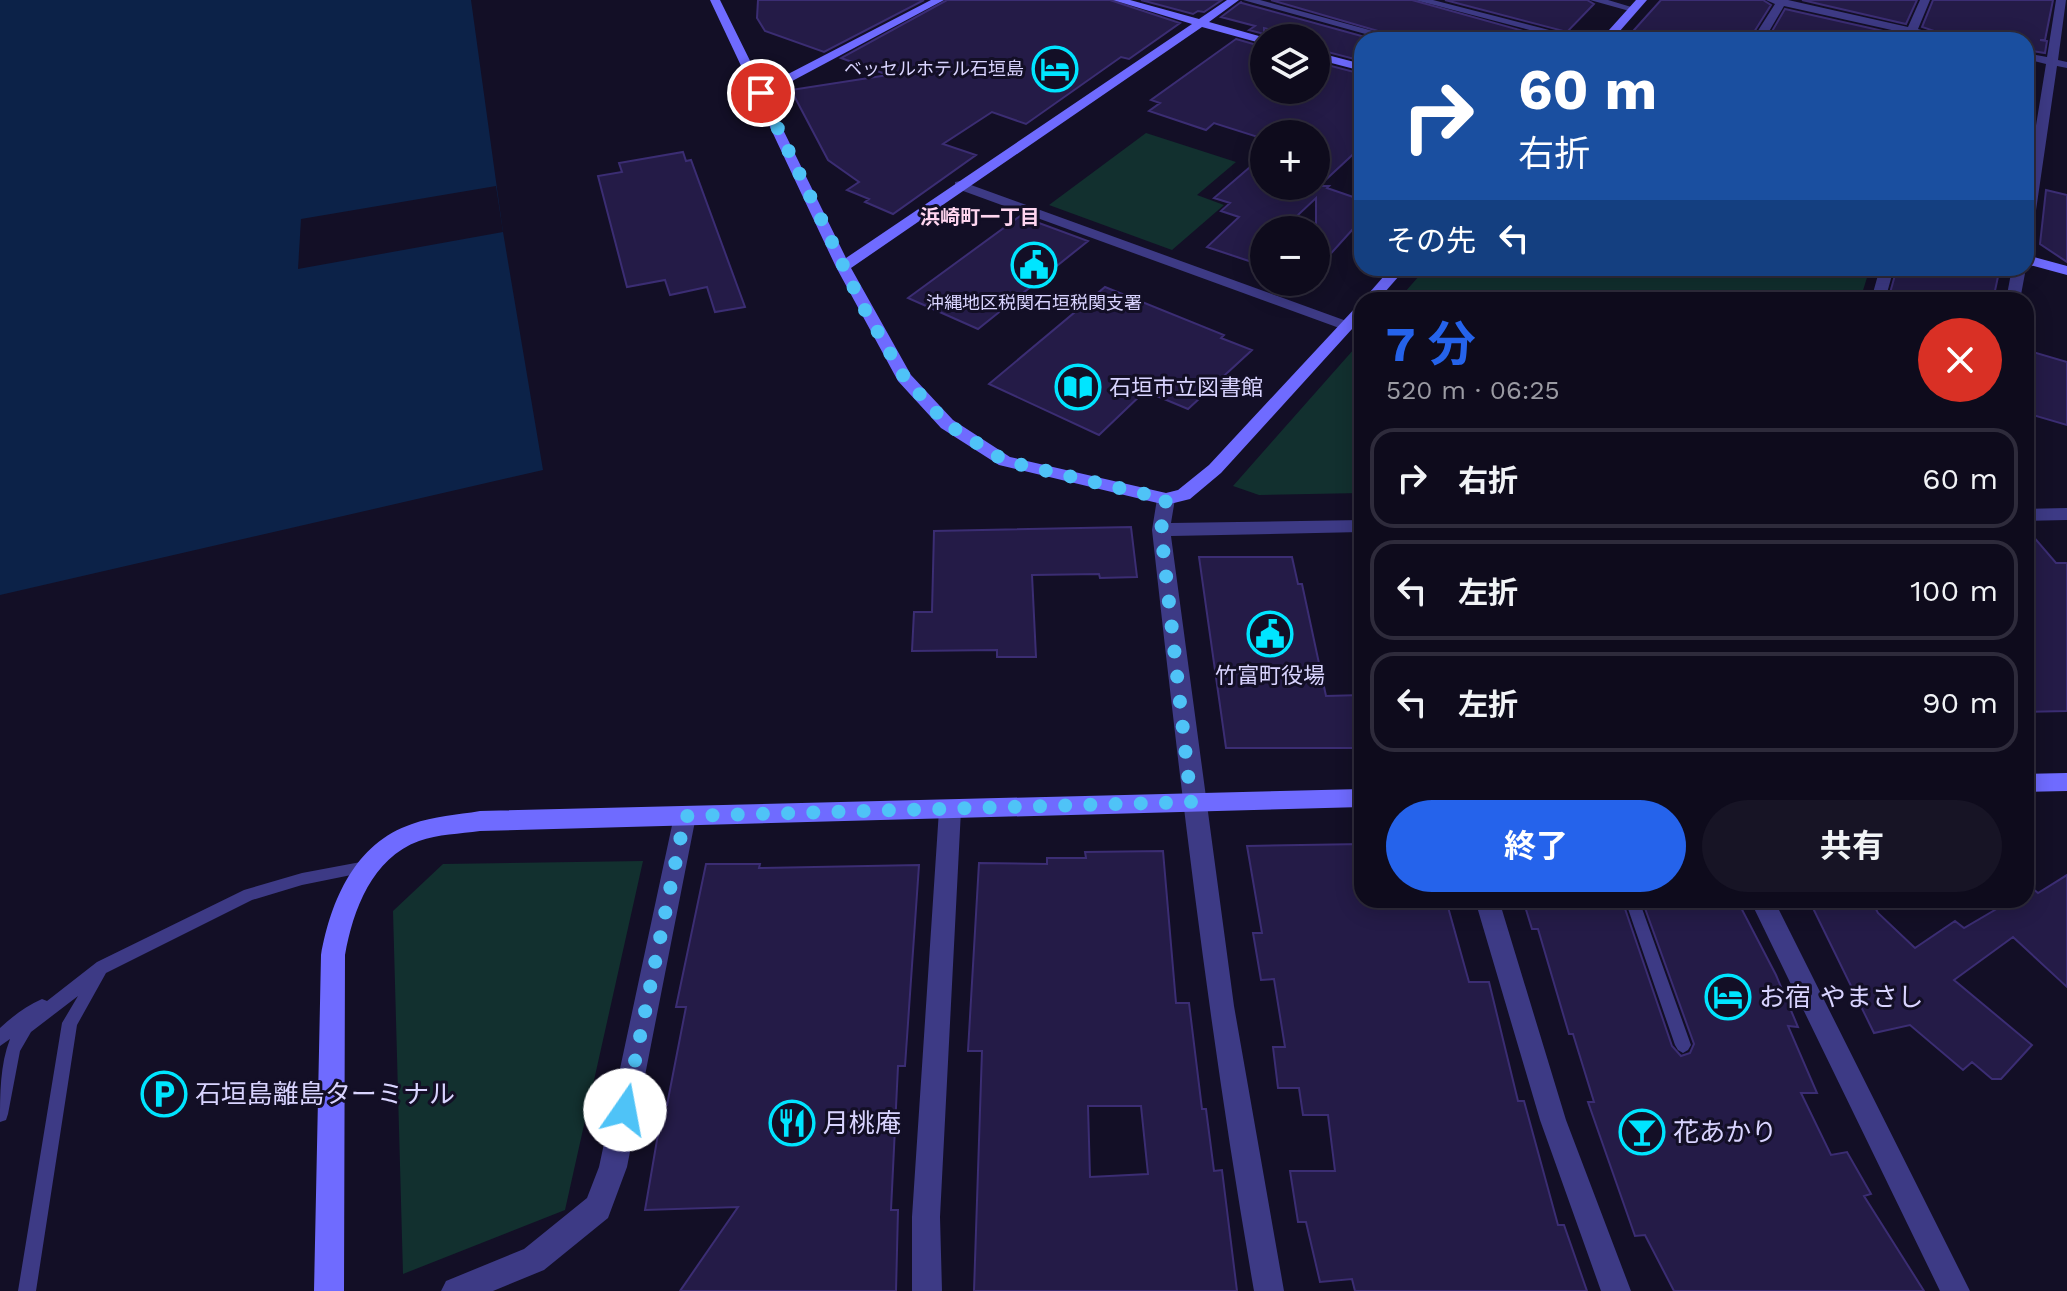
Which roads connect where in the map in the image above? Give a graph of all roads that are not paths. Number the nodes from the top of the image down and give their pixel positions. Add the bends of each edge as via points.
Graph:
1 (715, 0) edge
2 (939, 0) edge
3 (1118, 0) edge
4 (1234, 0) edge
5 (1248, 0) edge
6 (1420, 0) edge
7 (1595, 0) edge
8 (1925, 0) edge
9 (1779, 1) edge
10 (2062, 3) edge
11 (1637, 4) edge
12 (1200, 24) junction
13 (1370, 32) edge
14 (1550, 32) edge
15 (1613, 32) edge
16 (1762, 32) edge
17 (1895, 32) edge
18 (1912, 32) edge
19 (1250, 37) edge
20 (2034, 58) edge
21 (1330, 59) edge
22 (2051, 62) junction
23 (2067, 65) edge
24 (1354, 66) edge
25 (761, 93) junction
26 (2034, 177) edge
27 (960, 185) junction
28 (2034, 261) edge
29 (843, 267) junction
30 (2067, 271) edge
31 (1392, 276) edge
32 (1377, 292) edge
33 (1354, 318) edge
34 (1347, 326) junction
35 (1166, 499) junction
36 (2067, 514) edge
37 (2034, 515) edge
38 (1354, 526) edge
39 (1161, 530) junction
40 (2067, 782) edge
41 (2034, 783) edge
42 (1354, 798) edge
43 (1191, 802) junction
44 (950, 810) junction
45 (685, 816) junction
46 (366, 867) junction
47 (1489, 908) edge
48 (1635, 908) edge
49 (1766, 908) edge
50 (102, 967) junction
51 (78, 984) junction
52 (0, 1038) edge
53 (1683, 1045) dead end
54 (0, 1114) edge
55 (27, 1291) edge
56 (329, 1291) edge
57 (456, 1291) edge
58 (927, 1291) edge
59 (1269, 1291) edge
60 (1616, 1291) edge
61 (1955, 1291) edge

1 - 25 street
2 - 25 street
3 - 12 street
4 - 12 street
5 - 13 street
6 - 14 street
7 - 11 street
8 - 18 street
9 - 16 street
9 - 17 street
10 - 22 street
11 - 15 street
12 - 19 street
12 - 27 street
20 - 22 street
21 - 24 street
22 - 23 street
22 - 26 street
25 - 29 street
27 - 29 street
27 - 34 street
28 - 30 street
29 - 35 street via 904,377 947,424 1005,461
31 - 32 street
33 - 34 street
34 - 35 street via 1215,469 1184,495
35 - 39 street
36 - 37 street
38 - 39 street
39 - 43 street
40 - 41 street
42 - 43 street
43 - 44 street
43 - 59 street via 1245,1167
44 - 45 street
44 - 58 street via 926,1217
45 - 46 street via 480,821 432,828 387,848
45 - 57 street via 613,1167 598,1208 534,1260
46 - 50 lane via 249,895
46 - 56 street via 336,929 333,955
47 - 60 street via 1553,1120
48 - 53 lane
49 - 61 street
50 - 51 lane
50 - 55 lane via 70,1023
51 - 52 lane via 23,1017
51 - 54 lane via 26,1027 13,1049

